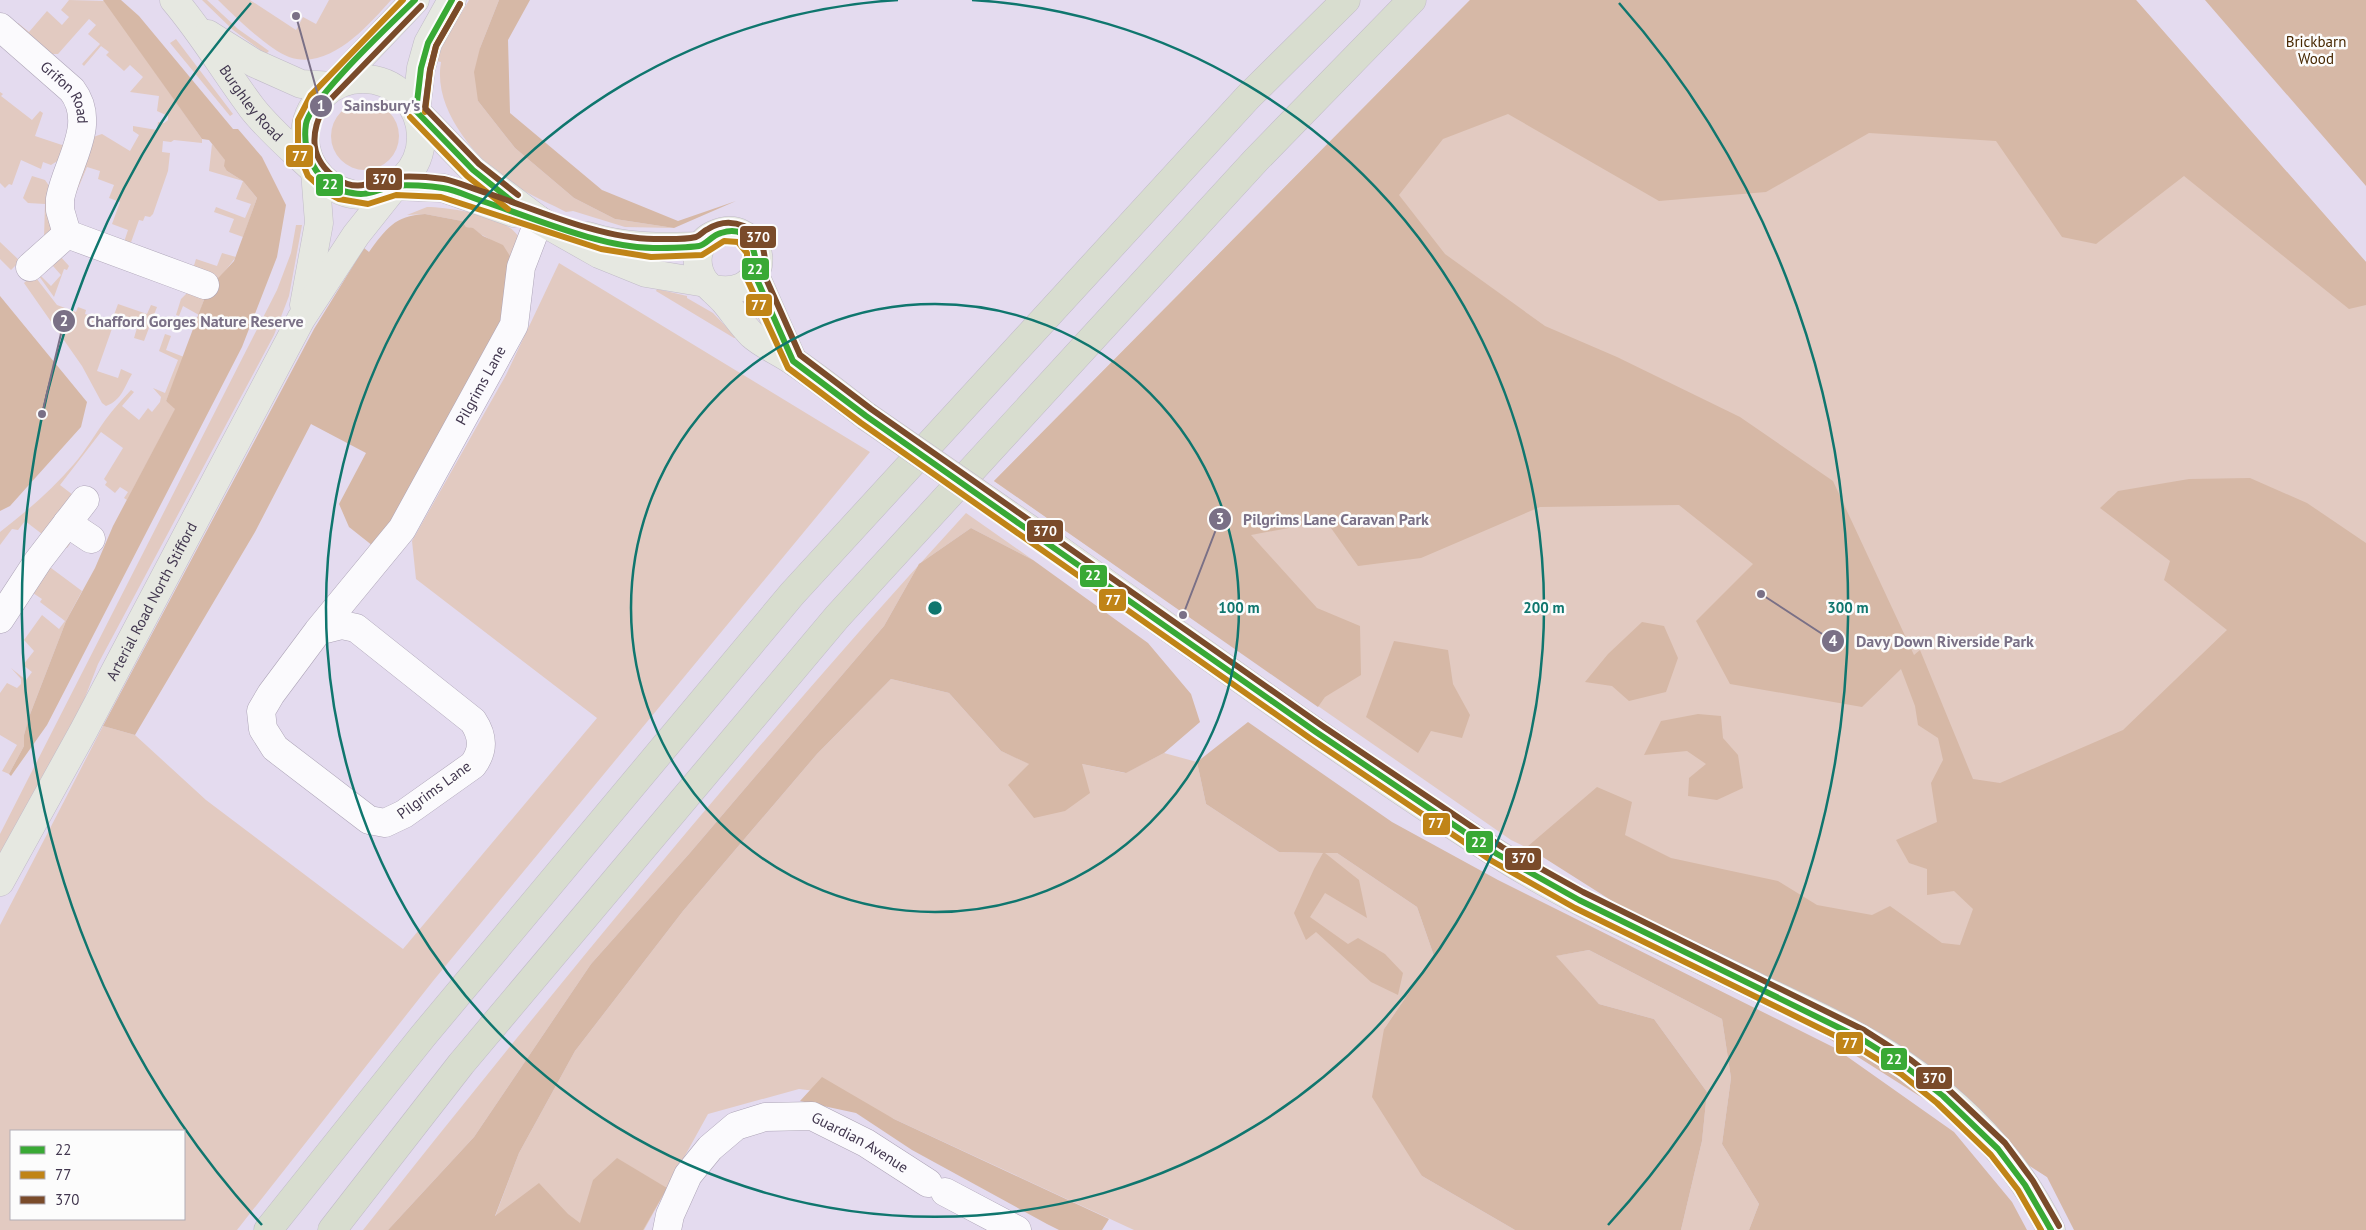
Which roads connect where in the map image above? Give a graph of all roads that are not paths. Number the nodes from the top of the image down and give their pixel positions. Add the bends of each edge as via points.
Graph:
1 (174, 0) edge
2 (415, 0) edge
3 (452, 0) edge
4 (1346, 0) edge
5 (1412, 0) edge
6 (196, 26) junction
7 (0, 27) edge
8 (333, 86) junction
9 (416, 111) junction
10 (316, 170) junction
11 (395, 186) junction
12 (538, 220) junction
13 (67, 234) junction
14 (701, 246) junction
15 (30, 267) dead end
16 (755, 275) junction
17 (205, 285) dead end
18 (710, 286) junction
19 (301, 319) junction
20 (793, 361) junction
21 (85, 500) dead end
22 (67, 523) junction
23 (91, 539) dead end
24 (355, 586) junction
25 (0, 619) edge
26 (356, 628) junction
27 (318, 631) junction
28 (0, 882) edge
29 (268, 1230) edge
30 (332, 1230) edge
31 (667, 1230) edge
32 (1017, 1230) edge
33 (2051, 1230) edge

1 - 6 main road, Burghley Road
2 - 8 main road
3 - 9 main road via 428,43 421,68
4 - 29 highway via 1248,96 792,594 423,1036
5 - 30 highway via 1256,160 837,617 461,1064
6 - 8 main road, Burghley Road via 254,63 300,84
6 - 10 main road, Burghley Road via 254,109
7 - 13 street, Grifon Road via 72,90 83,110 81,135 60,199
8 - 9 main road via 361,78 381,81 397,89
8 - 10 main road via 317,100 306,123 306,149
9 - 11 main road via 422,135 419,154 412,169
9 - 12 main road via 473,170
10 - 11 main road via 331,185 352,194 368,195
10 - 19 main road, Arterial Road North Stifford via 319,222
11 - 12 main road via 443,188
11 - 19 main road, Arterial Road North Stifford via 356,235
12 - 14 main road via 604,241 652,248
12 - 18 main road via 599,254 646,273
12 - 24 street, Pilgrims Lane via 521,268 514,325 402,529
13 - 15 street
13 - 17 street
14 - 16 main road via 720,232 743,234 757,253
14 - 18 main road via 697,262 699,272
16 - 18 main road via 738,290 728,292
16 - 20 main road
18 - 20 main road via 752,335
19 - 28 main road, Arterial Road North Stifford
20 - 33 main road, bridge via 866,416 1316,732 1497,854 1588,905 1860,1038 1906,1067 1943,1096 1998,1149 2025,1185
21 - 22 street
22 - 23 street
22 - 25 street
24 - 26 street
24 - 27 street, Pilgrims Lane
26 - 27 street via 342,625
26 - 27 street, Pilgrims Lane via 472,721 481,741 478,757 469,768 404,814 385,823 364,818 275,748 263,729 263,707
31 - 32 street, Guardian Avenue via 670,1215 688,1176 710,1148 736,1126 765,1117 812,1116 866,1143 937,1188

